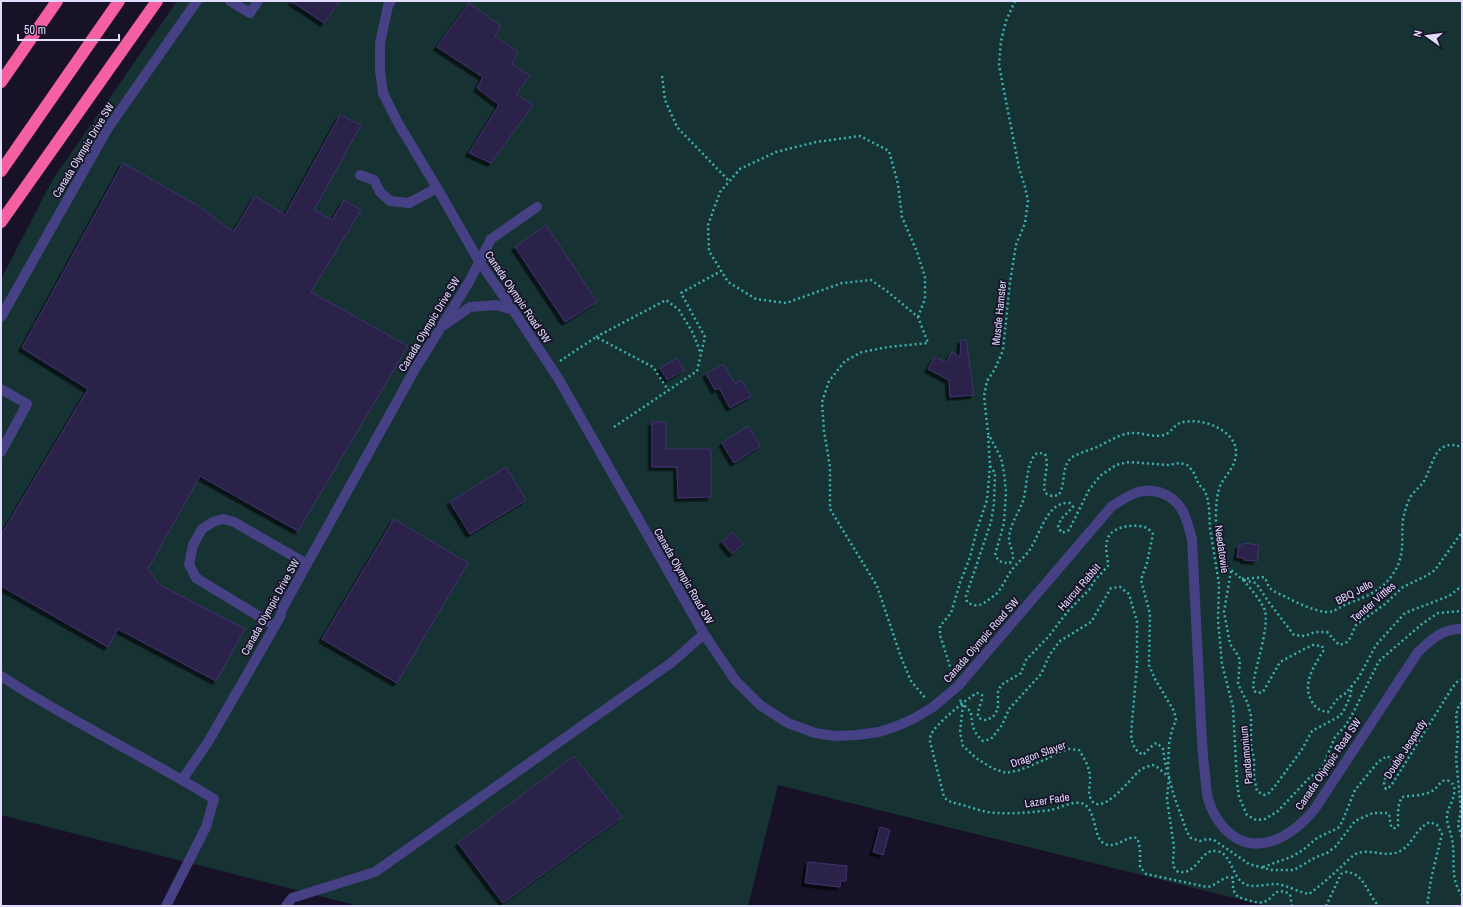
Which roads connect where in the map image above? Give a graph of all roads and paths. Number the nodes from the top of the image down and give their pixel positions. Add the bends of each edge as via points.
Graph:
1 (57, 1) edge
2 (119, 1) edge
3 (157, 1) edge
4 (197, 1) edge
5 (230, 1) edge
6 (258, 1) edge
7 (391, 1) edge
8 (1015, 1) edge
9 (662, 76) dead end
10 (1, 82) edge
11 (1, 171) edge
12 (360, 176) dead end
13 (729, 181) junction
14 (438, 188) junction
15 (537, 207) dead end
16 (1, 222) edge
17 (479, 261) junction
18 (721, 271) junction
19 (513, 310) junction
20 (1, 317) edge
21 (918, 317) junction
22 (442, 328) junction
23 (596, 337) junction
24 (701, 354) junction
25 (551, 367) junction
26 (1, 389) edge
27 (668, 390) junction
28 (614, 427) dead end
29 (988, 433) junction
30 (1462, 447) edge
31 (1, 452) edge
32 (990, 466) junction
33 (1462, 532) edge
34 (307, 564) junction
35 (1231, 571) junction
36 (1242, 579) junction
37 (1462, 586) edge
38 (1462, 611) edge
39 (275, 626) junction
40 (1462, 629) edge
41 (704, 634) junction
42 (1, 676) edge
43 (1462, 680) edge
44 (1352, 685) junction
45 (958, 686) junction
46 (1462, 703) edge
47 (963, 704) junction
48 (933, 707) junction
49 (1169, 777) junction
50 (182, 780) junction
51 (1462, 837) edge
52 (1261, 868) junction
53 (1462, 895) edge
54 (166, 906) edge
55 (286, 906) edge
56 (1292, 906) edge
57 (1326, 906) edge
58 (1379, 906) edge

1 - 10 highway
2 - 11 highway
3 - 16 highway
4 - 20 street, Canada Olympic Drive SW via 108,128
5 - 6 street via 250,13
7 - 14 street, Canada Olympic Road SW via 380,43 383,94
8 - 29 path, Muscle Hamster via 1000,41 999,65 1017,161 1028,201 1025,223 1016,246 1003,350 987,381 984,396
9 - 13 path via 665,100 677,127
12 - 14 street via 374,180 380,192 390,201 409,202
13 - 18 path via 720,192 708,225 709,251
13 - 21 path via 740,169 776,152 816,142 860,136 889,151 898,184 902,217 925,277 925,298
14 - 17 street, Canada Olympic Road SW
15 - 17 street, Canada Olympic Drive SW via 491,239
17 - 19 street, Canada Olympic Road SW
17 - 22 street, Canada Olympic Drive SW
18 - 21 path via 728,282 756,299 786,303 842,283 871,280
18 - 24 path via 681,293 706,337
19 - 22 street via 496,305 470,307
19 - 25 street, Canada Olympic Road SW
21 - 48 path via 928,343 862,352 845,361 829,381 822,402 830,467 830,508 876,586 900,657 911,681
22 - 34 street, Canada Olympic Drive SW via 415,369
23 - 24 path via 666,300 679,310 693,333
23 - 25 path
23 - 27 path via 653,366
24 - 27 path via 697,371
25 - 41 street, Canada Olympic Road SW
26 - 31 street via 28,404
27 - 28 path
29 - 32 path
29 - 35 path, Muscle Hamster via 1001,458 1004,472 1004,523 995,555 1003,563 1010,562 1013,558 1009,541 1011,530 1023,501 1031,461 1038,452 1045,454 1048,461 1043,486 1045,493 1059,495 1063,486 1064,469 1072,457 1122,435 1163,435 1179,423 1188,421 1214,425 1233,442 1236,452 1234,464 1221,484 1216,515 1218,548 1222,561
30 - 36 path, BBQ Jello via 1444,446 1437,452 1426,478 1407,505 1403,520 1403,545 1397,567 1385,583 1372,594 1334,612 1325,612 1295,602 1270,588 1264,577
32 - 38 path, Needatowie via 994,473 991,522 966,596 967,602 976,606 998,593 1010,572 1026,556 1045,520 1057,506 1064,502 1070,503 1073,507 1061,519 1058,527 1062,533 1069,530 1089,490 1100,476 1116,465 1129,462 1168,465 1180,463 1187,465 1193,472 1207,496 1219,584 1218,620 1222,664 1233,707 1237,782 1247,815 1256,820 1265,819 1278,811 1310,777 1318,772 1335,737 1354,711 1379,660 1438,613
32 - 45 path via 987,500 970,557 951,613 940,626 940,635 951,673
33 - 36 path, Tender Vittles via 1435,570 1403,586 1385,604 1356,625 1347,642 1340,645 1327,632 1294,635 1256,583
34 - 39 street, Canada Olympic Drive SW
34 - 39 street via 234,522 223,519 202,529 193,545 189,564 196,578
35 - 36 path, Muscle Hamster
35 - 44 path, Pandamonium via 1225,618 1230,644 1240,660 1238,684 1251,716 1254,777 1260,794 1270,793 1301,751 1312,731 1340,716 1350,697
36 - 44 path, Muscle Hamster via 1265,609 1267,620 1254,679 1254,691 1263,692 1280,662 1314,645 1322,646 1324,650 1308,682 1308,695 1313,705 1320,711 1328,712
37 - 44 path, Muscle Hamster via 1449,596 1405,613 1376,645
39 - 50 street, Canada Olympic Drive SW via 208,742
40 - 45 street, Canada Olympic Road SW via 1440,633 1418,652 1304,821 1283,837 1261,843 1245,842 1230,834 1221,825 1208,799 1203,754 1192,539 1183,511 1168,495 1156,491 1134,493 1112,506
41 - 48 street, Canada Olympic Road SW via 735,680 760,705 788,723 815,733 857,736 879,732 915,718
41 - 55 street via 671,663 375,872 292,898
42 - 50 street via 37,699
43 - 52 path, Double Jeopardy via 1452,688 1391,786 1384,786 1384,779 1392,763 1392,759 1386,756 1355,790 1338,828 1317,838 1291,857
45 - 47 path via 964,695 959,703
45 - 48 street, Canada Olympic Road SW
46 - 51 path via 1456,715 1456,758 1461,810 1458,825
47 - 49 path, Dragon Slayer via 960,732 963,746 976,758 1006,773 1020,770 1059,752 1078,750 1088,768 1089,797 1098,804 1104,804 1113,798 1139,771 1148,766 1157,767
47 - 49 path, Haircut Rabbit via 972,695 982,695 977,711 978,717 986,720 993,717 998,709 998,692 1001,685 1021,673 1026,660 1108,566 1106,548 1110,534 1126,527 1148,528 1153,534 1141,580 1150,614 1149,665 1176,720 1170,744
47 - 56 path, Lazer Fade via 946,716 930,736 942,792 947,800 976,810 999,813 1050,810 1082,804 1090,811 1100,840 1104,844 1113,845 1132,837 1137,838 1140,867 1146,874 1207,887 1229,876 1233,878 1233,890 1238,897 1262,902 1274,893 1285,892 1290,894
49 - 52 path via 1191,838 1200,841 1214,840 1249,864
50 - 54 street via 214,799 206,827
52 - 53 path via 1294,870 1327,853 1344,837 1355,821 1373,813 1388,813 1390,826 1395,828 1398,826 1398,806 1402,797 1432,792 1439,783 1449,781 1453,786 1454,796 1447,816 1453,841 1454,875 1457,888
57 - 58 path via 1341,874 1345,872 1361,878

